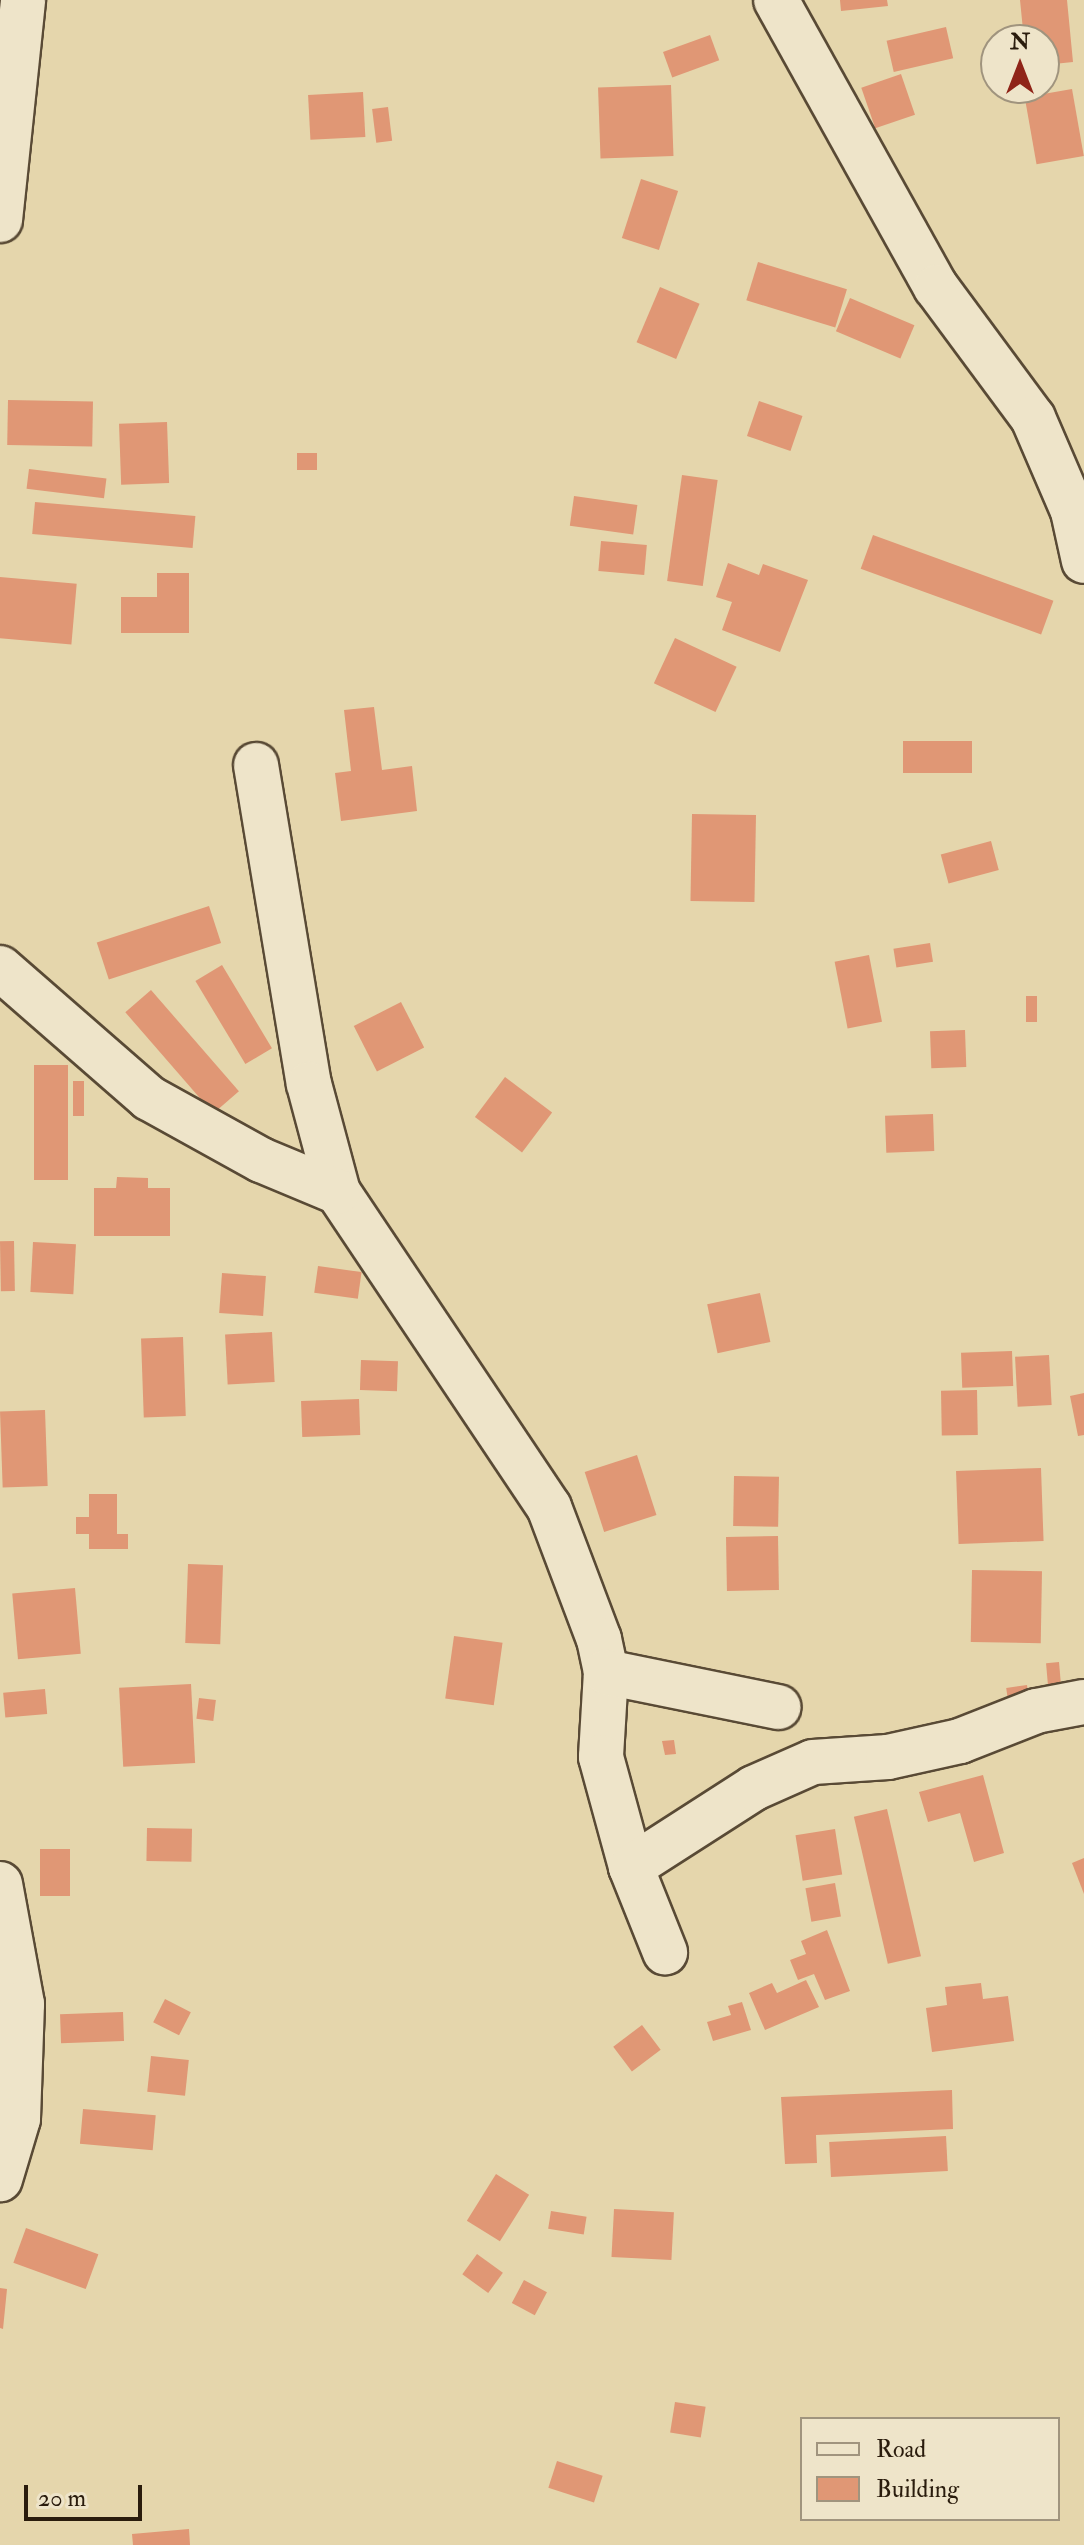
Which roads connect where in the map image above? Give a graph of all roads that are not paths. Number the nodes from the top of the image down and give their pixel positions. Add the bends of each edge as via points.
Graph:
1 (23, 0) edge
2 (776, 0) edge
3 (0, 220) edge
4 (1084, 561) edge
5 (256, 765) dead end
6 (0, 968) edge
7 (338, 1192) junction
8 (606, 1672) junction
9 (1084, 1702) edge
10 (778, 1707) dead end
11 (631, 1867) junction
12 (0, 1884) edge
13 (665, 1952) dead end
14 (0, 2179) edge

1 - 3 street
2 - 4 street via 936,287 1033,418 1073,511
5 - 7 street via 309,1084
6 - 7 street via 149,1098 210,1135
7 - 8 street via 549,1507 583,1590
8 - 10 street
8 - 11 street via 601,1757
9 - 11 street via 1036,1711 931,1748 813,1762 754,1788
11 - 13 street
12 - 14 street via 22,2004 18,2119

